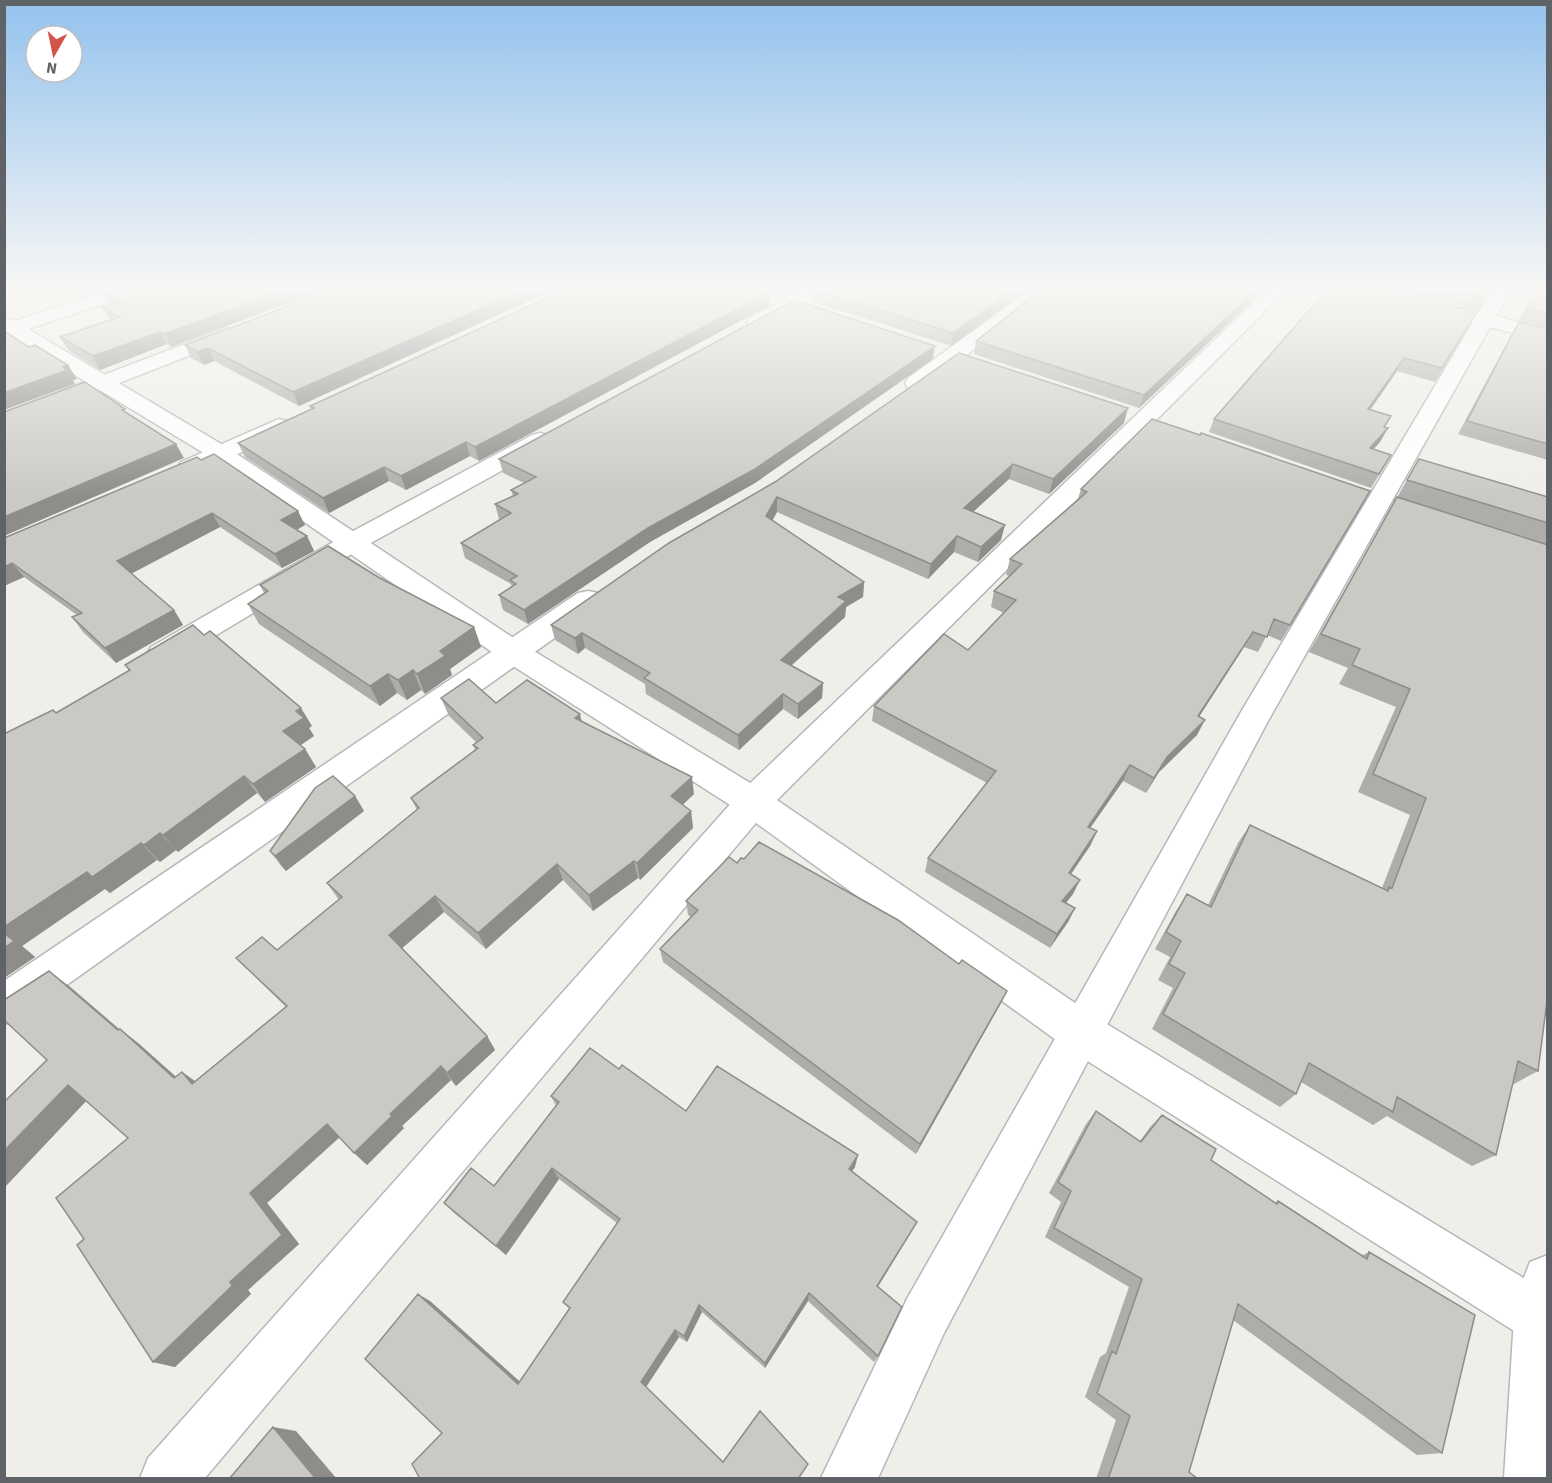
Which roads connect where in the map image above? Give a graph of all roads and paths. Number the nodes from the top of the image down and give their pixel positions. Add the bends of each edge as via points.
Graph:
1 (63, 360) edge
2 (158, 360) edge
3 (950, 360) edge
4 (1206, 360) edge
5 (1461, 360) edge
6 (101, 382) junction
7 (896, 398) edge
8 (294, 418) edge
9 (4, 421) edge
10 (561, 429) edge
11 (220, 453) junction
12 (166, 477) edge
13 (351, 543) junction
14 (611, 584) edge
15 (513, 652) junction
16 (142, 665) edge
17 (753, 802) junction
18 (4, 1005) edge
19 (1082, 1033) junction
20 (1545, 1307) edge
21 (168, 1479) edge
22 (849, 1479) edge
23 (1532, 1479) edge

1 - 6 street
2 - 6 street
3 - 7 street
4 - 17 street
5 - 19 street via 1252,720
6 - 9 street
6 - 11 street
8 - 11 street
10 - 13 street
11 - 12 street
11 - 13 street
13 - 15 street
13 - 16 street
14 - 15 street
15 - 17 street
15 - 18 street
17 - 19 street
17 - 21 street
19 - 20 street
19 - 22 street via 926,1315
20 - 23 street

